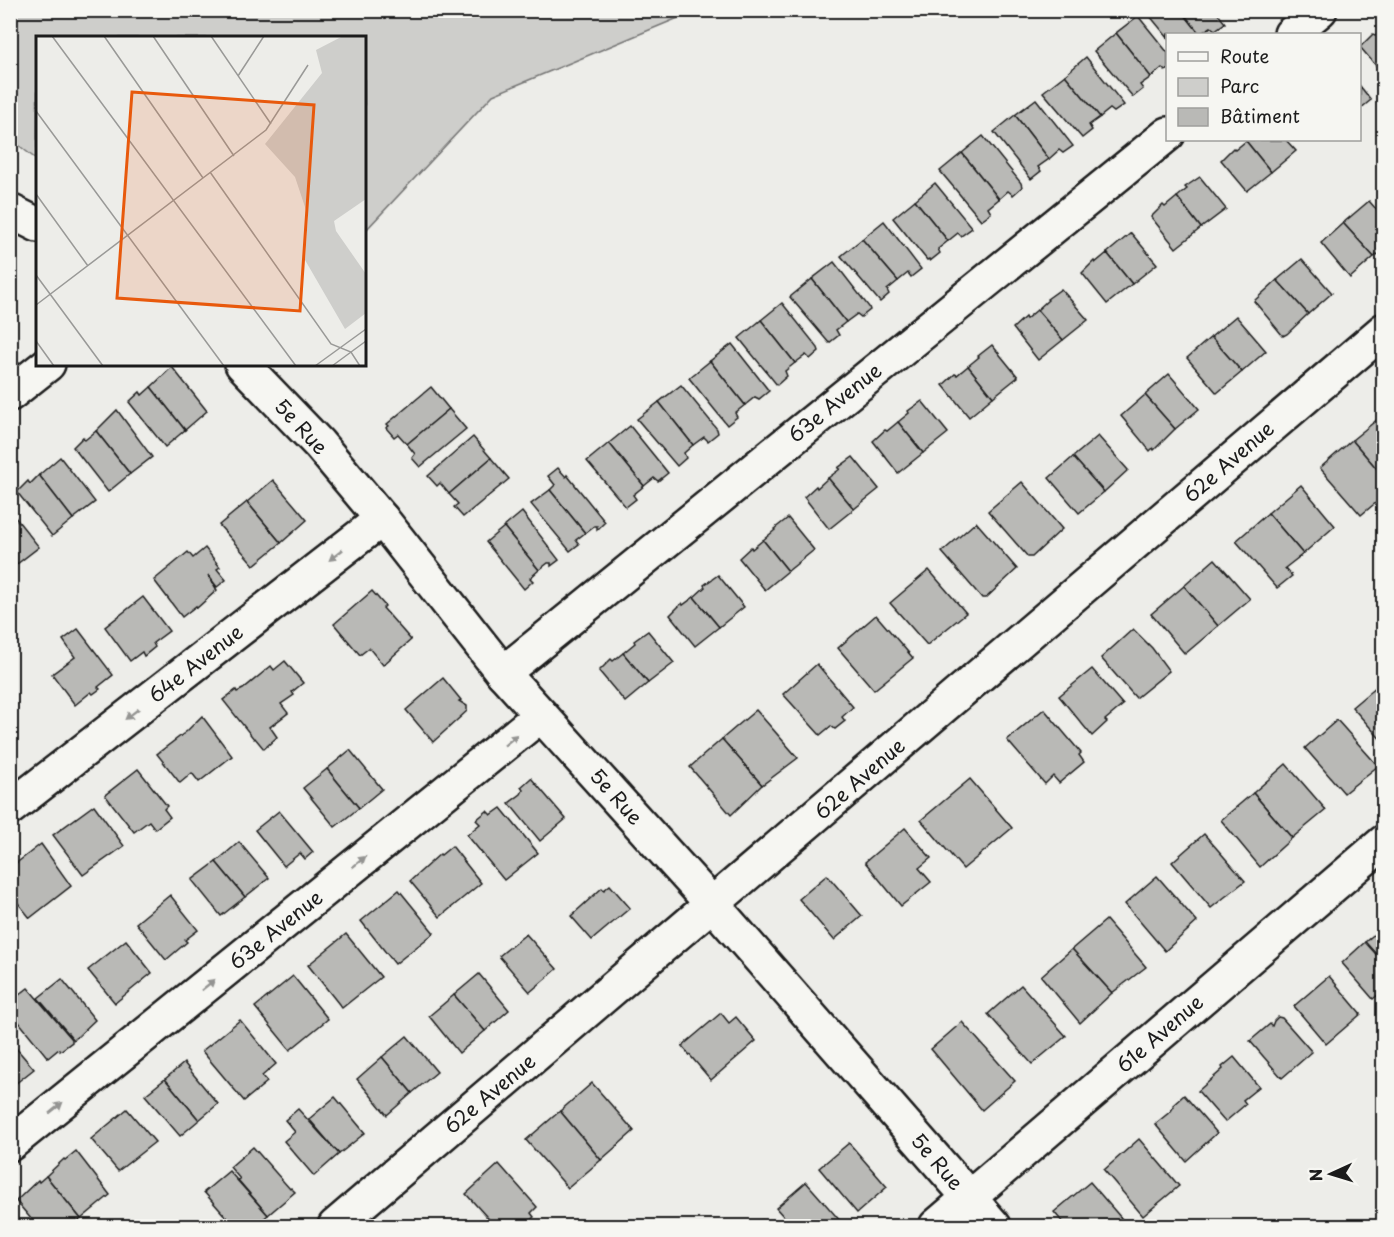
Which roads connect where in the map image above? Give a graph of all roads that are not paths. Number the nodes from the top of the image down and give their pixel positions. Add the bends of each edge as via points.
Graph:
1 (1320, 10) edge
2 (1292, 33) edge
3 (1166, 135) edge
4 (10, 211) edge
5 (36, 224) edge
6 (1383, 330) edge
7 (45, 366) edge
8 (244, 366) edge
9 (10, 394) edge
10 (382, 519) junction
11 (503, 673) junction
12 (542, 715) junction
13 (10, 808) edge
14 (1383, 842) edge
15 (713, 905) junction
16 (10, 1144) edge
17 (969, 1198) junction
18 (335, 1227) edge
19 (936, 1227) edge
20 (994, 1227) edge

1 - 2 street
3 - 11 street, 63e Avenue
4 - 5 street
6 - 15 street, 62e Avenue
7 - 9 street
8 - 10 street, 5e Rue via 319,444
10 - 11 street, 5e Rue
10 -> 13 street, 64e Avenue
11 - 12 street, 5e Rue
12 - 15 street, 5e Rue
16 -> 12 street, 63e Avenue
14 - 17 street, 61e Avenue
15 - 17 street, 5e Rue
15 - 18 street, 62e Avenue
17 - 19 street, 61e Avenue
17 - 20 street, 5e Rue

